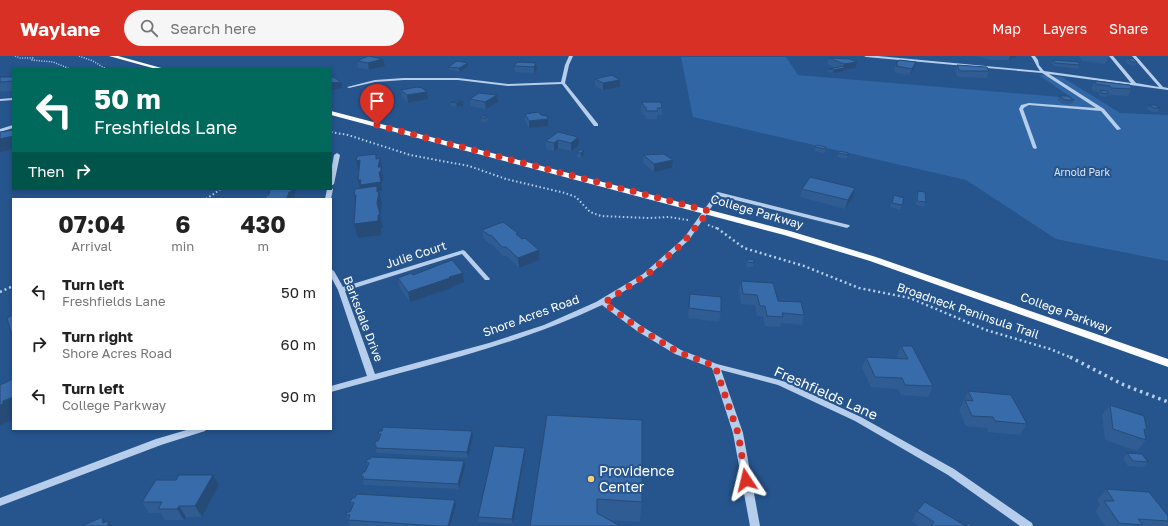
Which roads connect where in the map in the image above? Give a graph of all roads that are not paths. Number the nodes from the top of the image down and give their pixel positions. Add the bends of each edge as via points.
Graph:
1 (116, 56) edge
2 (571, 56) edge
3 (866, 56) edge
4 (1033, 56) edge
5 (1111, 56) edge
6 (1134, 56) edge
7 (158, 68) edge
8 (1043, 72) junction
9 (563, 84) junction
10 (1134, 84) junction
11 (349, 87) dead end
12 (1162, 88) junction
13 (1168, 89) edge
14 (12, 99) edge
15 (0, 100) edge
16 (1102, 110) junction
17 (332, 113) edge
18 (596, 125) dead end
19 (12, 126) edge
20 (1119, 129) dead end
21 (0, 131) edge
22 (1035, 148) dead end
23 (337, 155) dead end
24 (332, 179) edge
25 (709, 211) junction
26 (847, 226) dead end
27 (332, 273) edge
28 (486, 279) dead end
29 (341, 290) junction
30 (604, 303) junction
31 (1168, 363) edge
32 (715, 366) junction
33 (372, 377) junction
34 (332, 389) edge
35 (199, 430) edge
36 (0, 502) edge
37 (755, 526) edge
38 (1028, 526) edge

1 - 7 main road
2 - 9 street
3 - 8 street
4 - 8 street
5 - 10 street
6 - 12 street
8 - 10 street
8 - 16 street
9 - 11 street via 508,85 458,79 404,79 375,81
9 - 18 street
10 - 12 street
12 - 13 street
14 - 15 street
16 - 20 street
16 - 22 street via 1029,104 1023,106 1021,109
17 - 25 main road, College Parkway
19 - 21 street
23 - 24 street
25 - 26 street, Shore Acres Road via 718,194 722,194
25 - 30 street, Shore Acres Road via 677,249 649,273
25 - 31 main road, College Parkway via 872,259
27 - 29 street, Barksdale Drive
28 - 29 street, Julie Court via 463,252
29 - 33 street, Barksdale Drive
30 - 32 street, Freshfields Lane via 678,352
30 - 33 street, Shore Acres Road via 558,323 478,349
32 - 37 street via 738,433
32 - 38 street, Freshfields Lane via 780,383 858,419 951,472
33 - 34 street, Shore Acres Road
35 - 36 street via 159,442

